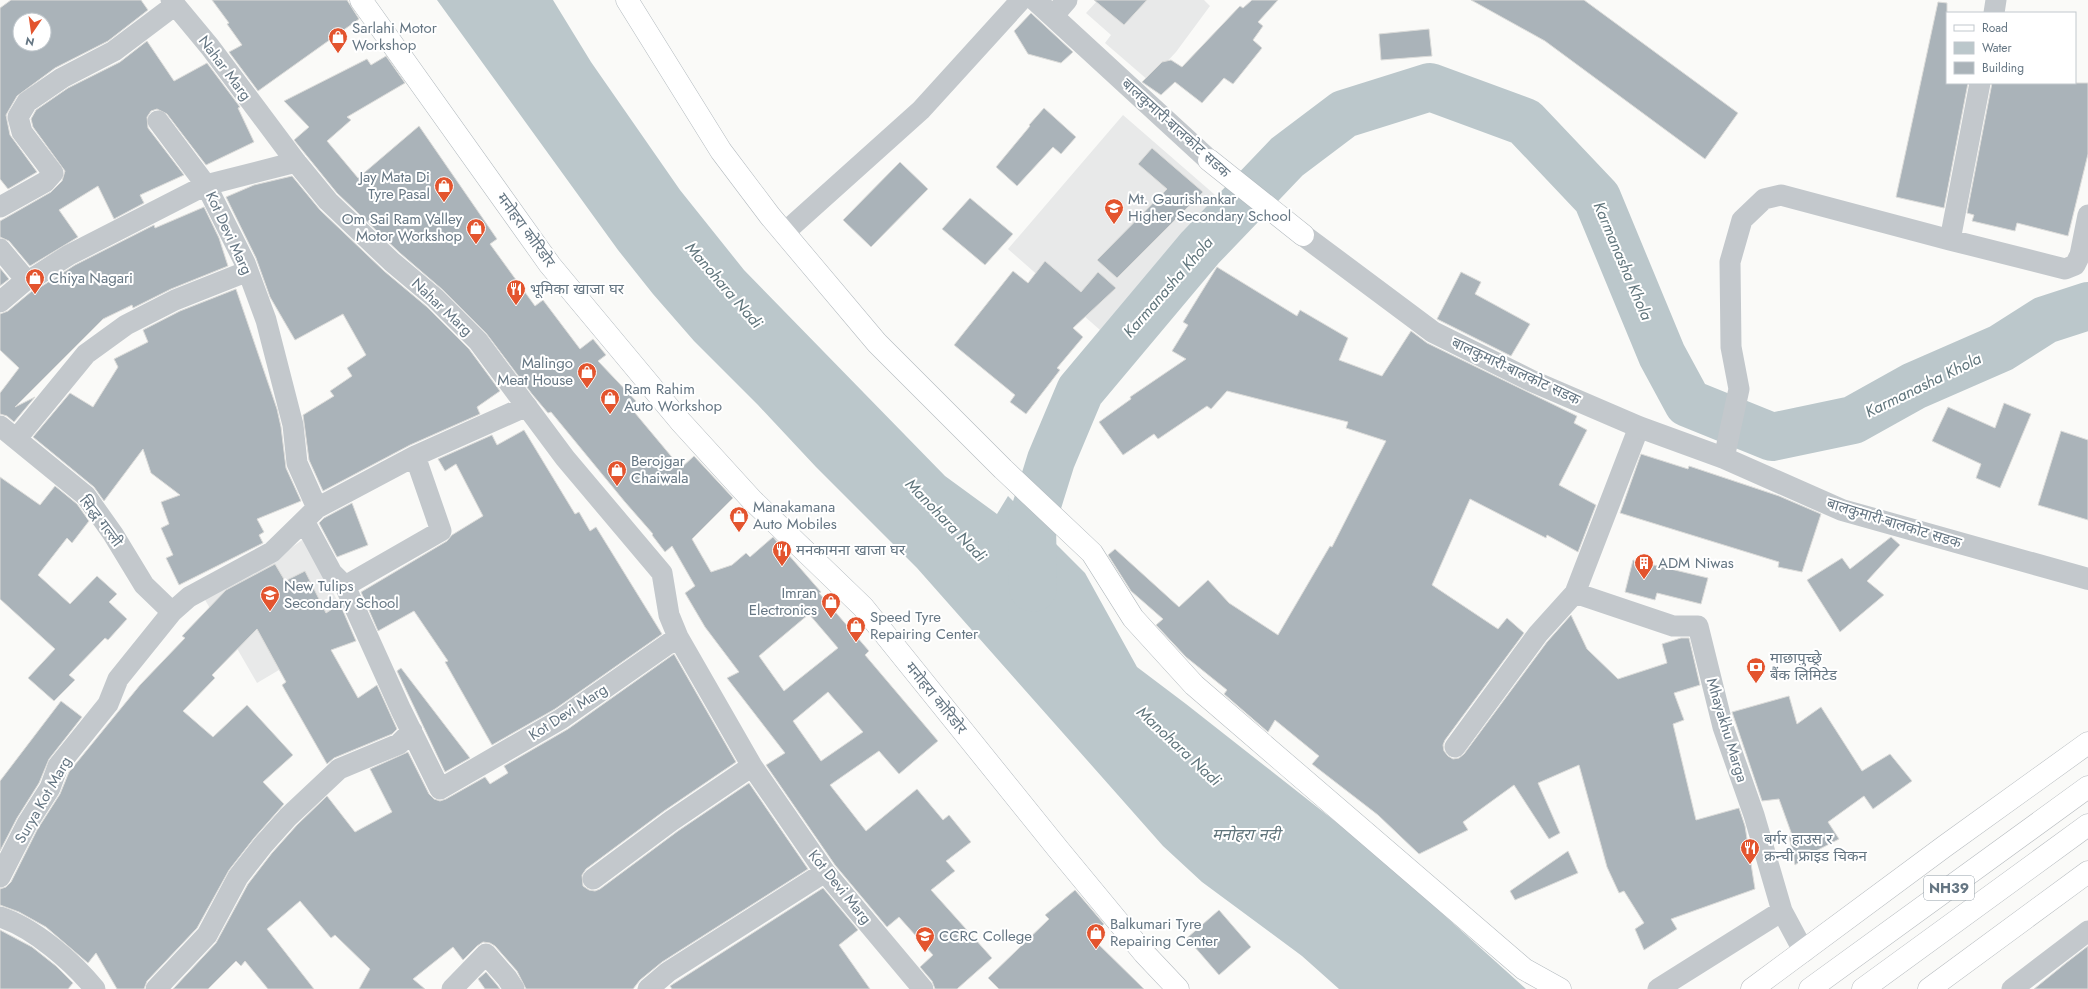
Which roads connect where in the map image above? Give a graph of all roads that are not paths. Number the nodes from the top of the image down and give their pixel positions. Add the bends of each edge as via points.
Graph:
1 (361, 0) edge
2 (627, 0) edge
3 (1022, 0) edge
4 (1035, 0) edge
5 (1996, 0) edge
6 (173, 2) edge
7 (1060, 8) edge
8 (1994, 12) edge
9 (1980, 84) edge
10 (158, 121) dead end
11 (1209, 160) joint
12 (296, 162) junction
13 (206, 185) junction
14 (0, 207) edge
15 (2088, 215) edge
16 (784, 233) junction
17 (1303, 235) joint
18 (1950, 240) junction
19 (0, 249) edge
20 (248, 270) junction
21 (26, 280) junction
22 (0, 302) edge
23 (527, 406) junction
24 (0, 426) edge
25 (1639, 427) junction
26 (17, 438) junction
27 (415, 456) junction
28 (1724, 458) junction
29 (310, 514) junction
30 (2088, 579) edge
31 (345, 586) junction
32 (1575, 593) junction
33 (172, 612) junction
34 (678, 637) junction
35 (412, 731) junction
36 (2088, 743) edge
37 (1455, 747) dead end
38 (752, 766) junction
39 (2088, 787) edge
40 (2088, 825) edge
41 (825, 872) junction
42 (2088, 872) edge
43 (0, 877) edge
44 (593, 879) dead end
45 (1782, 911) junction
46 (0, 917) edge
47 (2088, 931) edge
48 (1804, 952) junction
49 (95, 989) edge
50 (156, 989) edge
51 (452, 989) edge
52 (514, 989) edge
53 (648, 989) edge
54 (923, 989) edge
55 (1178, 989) edge
56 (1560, 989) edge
57 (1658, 989) edge
58 (1752, 989) edge
59 (1810, 989) edge
60 (1863, 989) edge
61 (1929, 989) edge
62 (2012, 989) edge

1 - 55 main road, मनोहरा कोरिडोर via 550,265 680,421 752,500 863,608 1058,849 1144,953
2 - 16 main road via 721,151
3 - 16 street via 921,110
4 - 7 street, बालकुमारी-बालकोट सडक
5 - 8 street
6 - 12 street, Nahar Marg
6 - 14 street via 114,52 62,78 27,102 18,117 22,132 52,173 45,182
7 - 11 street, बालकुमारी-बालकोट सडक
9 - 18 street
10 - 13 street
11 - 17 main road, बालकुमारी-बालकोट सडक
12 - 13 street
12 - 23 street, Nahar Marg via 328,202 435,298 478,341
13 - 20 street, Kot Devi Marg
13 - 21 street, Kot Devi Marg via 69,255
15 - 18 street via 2080,255 2074,265 2065,269
16 - 56 main road via 877,343 1092,553 1133,618 1194,685 1524,969
17 - 25 street, बालकुमारी-बालकोट सडक via 1433,332 1532,381
18 - 28 street via 1782,195 1764,199 1742,220 1730,262 1731,347 1739,389
19 - 21 street
20 - 26 street via 161,307 126,326 86,354
20 - 29 street, Kot Devi Marg via 266,320 291,417 297,463
21 - 22 street, Kot Devi Marg
23 - 27 street, Surya Kot Marg
23 - 34 street, Nahar Marg via 585,482 662,574 669,615
24 - 26 street, सिद्ध गल्ली
25 - 28 street, बालकुमारी-बालकोट सडक
25 - 32 street
26 - 33 street, सिद्ध गल्ली via 86,496 144,585
27 - 29 street, Surya Kot Marg
27 - 31 street via 441,531
28 - 30 street, बालकुमारी-बालकोट सडक via 1842,510
29 - 31 street, Kot Devi Marg via 332,573
29 - 33 street, Surya Kot Marg via 272,552 189,597
31 - 35 street, Kot Devi Marg
32 - 37 street via 1538,634
32 - 45 street, Mhayakhu Marga via 1673,626 1698,626 1723,727 1754,815
33 - 43 street, Surya Kot Marg via 118,679 108,704 58,766 50,788 27,824
34 - 35 street, Kot Devi Marg via 561,718 440,789
34 - 38 street, Kot Devi Marg
35 - 50 street via 399,744 339,770 288,817 238,877 206,935
36 - 48 main road
38 - 41 street, Kot Devi Marg
38 - 44 street via 671,821
39 - 59 main road, NH39
40 - 60 main road, NH39
41 - 53 street via 668,972
41 - 54 street, Kot Devi Marg
42 - 61 main road
45 - 48 street, Mhayakhu Marga
45 - 57 street
46 - 49 street via 38,937 84,975
47 - 62 street
48 - 58 main road
51 - 52 street via 486,954

